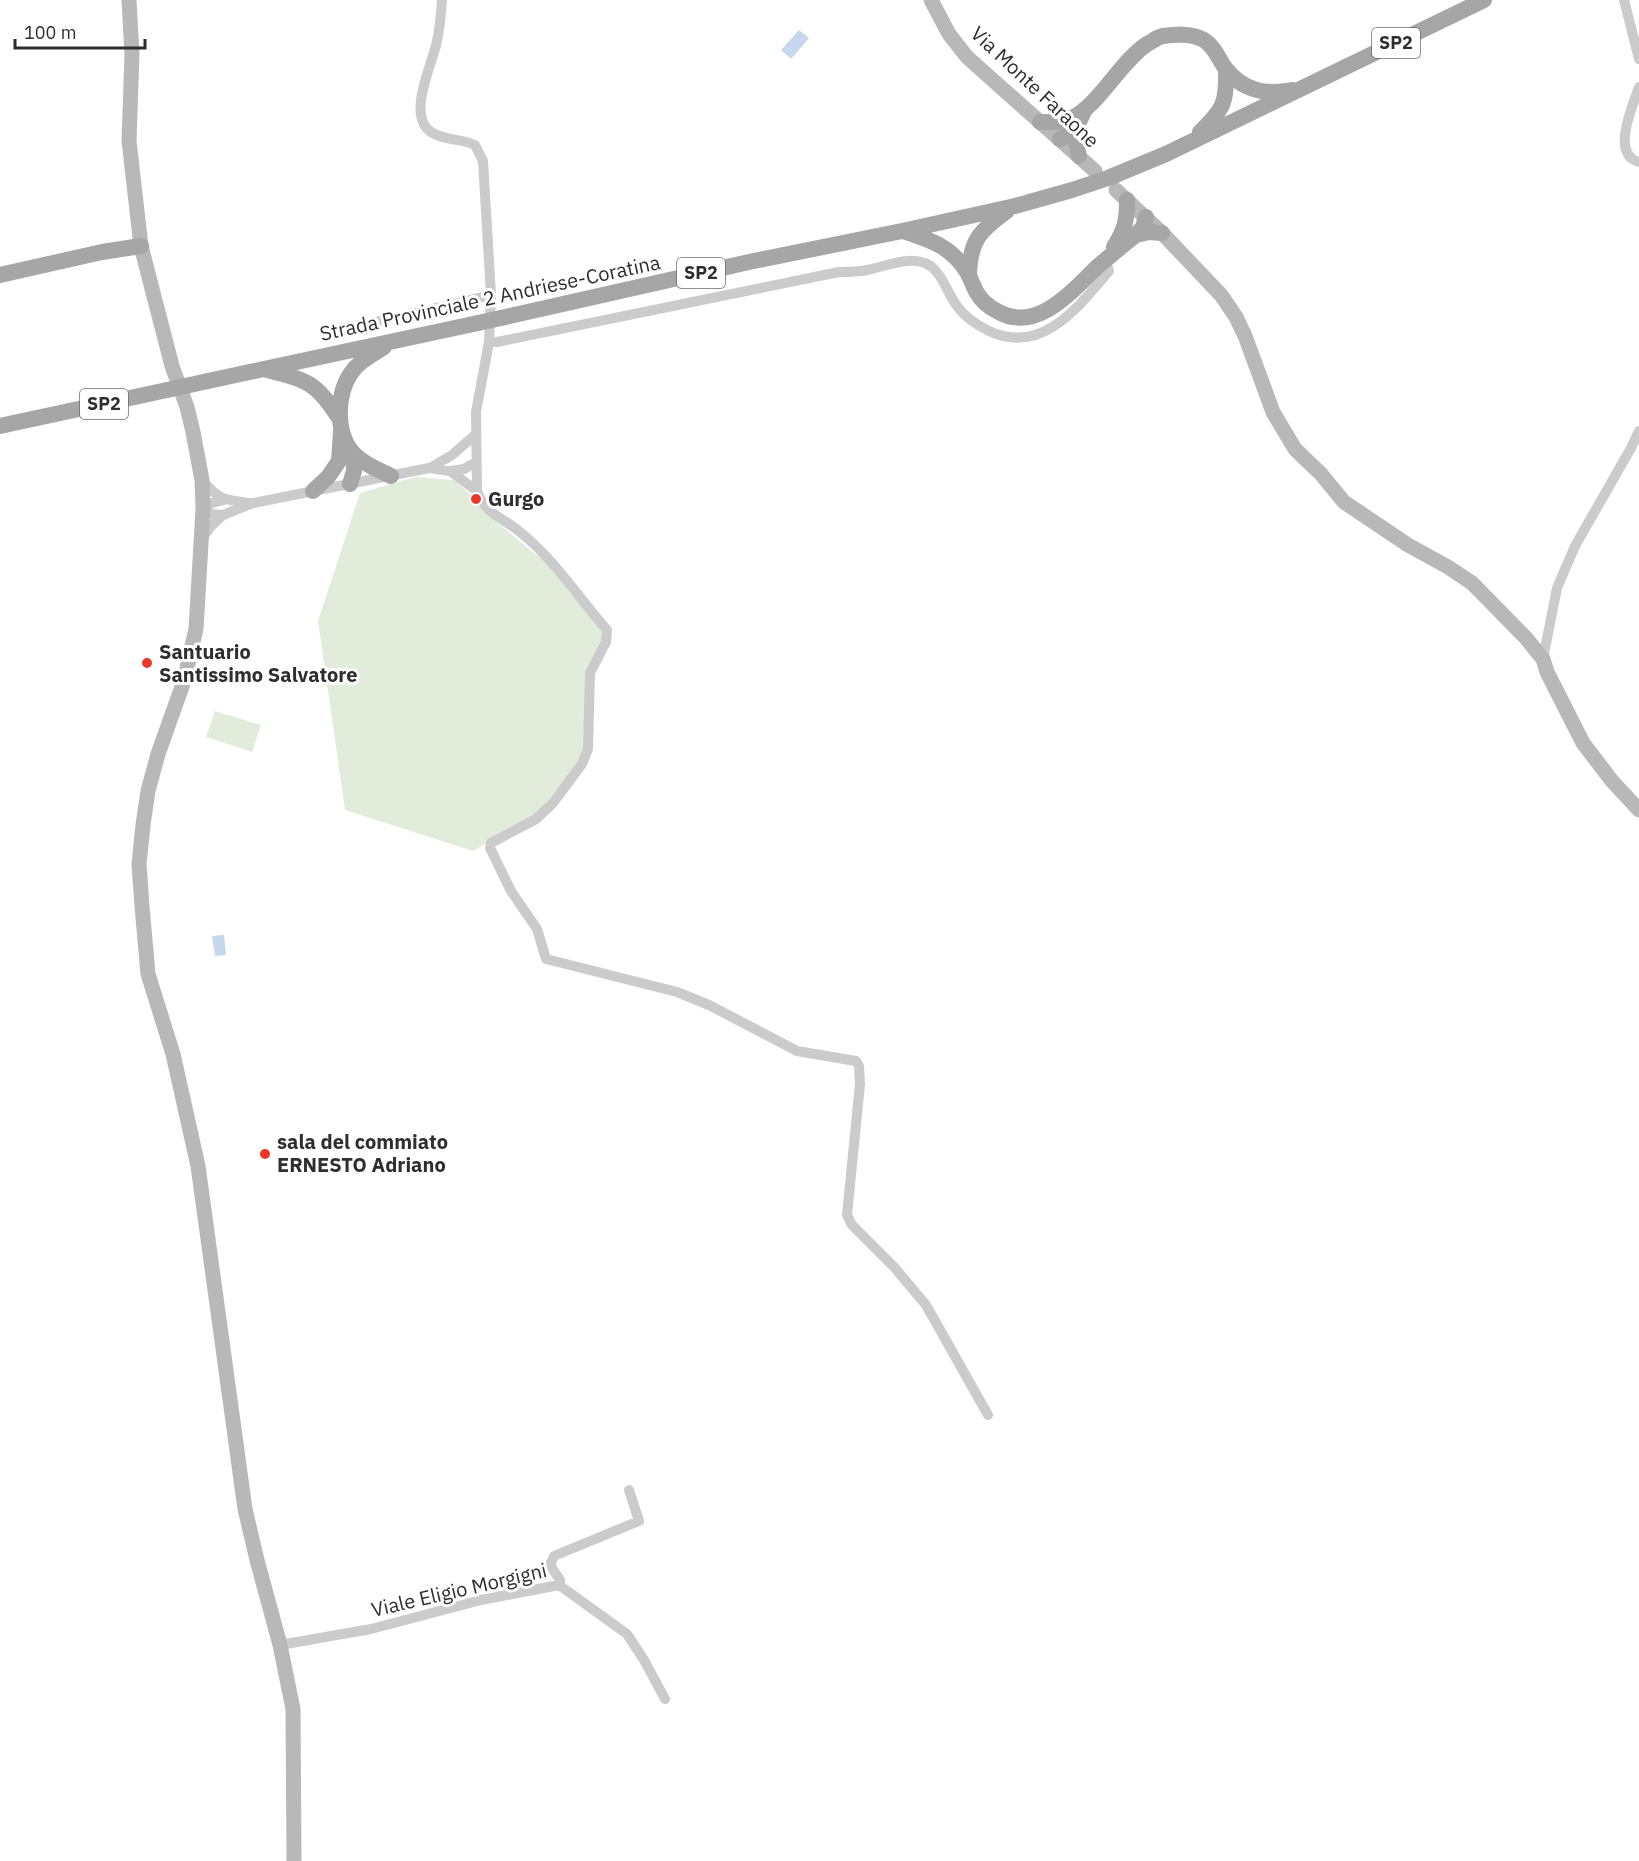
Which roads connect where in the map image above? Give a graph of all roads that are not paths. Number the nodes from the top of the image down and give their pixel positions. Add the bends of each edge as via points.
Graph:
1 (129, 0) edge
2 (442, 0) edge
3 (931, 0) edge
4 (1484, 0) edge
5 (1624, 0) edge
6 (1639, 59) edge
7 (1226, 69) junction
8 (1308, 87) junction
9 (1639, 87) edge
10 (1078, 118) junction
11 (1040, 122) junction
12 (1060, 139) junction
13 (1189, 143) junction
14 (1079, 156) junction
15 (1639, 162) edge
16 (1095, 171) dead end
17 (1121, 195) joint
18 (1015, 206) junction
19 (1146, 217) junction
20 (902, 231) junction
21 (1162, 232) junction
22 (1130, 233) junction
23 (141, 246) junction
24 (1105, 260) junction
25 (969, 275) junction
26 (0, 276) edge
27 (491, 296) junction
28 (345, 329) dead end
29 (395, 341) junction
30 (489, 342) junction
31 (264, 369) junction
32 (0, 414) edge
33 (41, 417) junction
34 (340, 424) junction
35 (0, 426) edge
36 (1639, 431) edge
37 (475, 435) junction
38 (452, 455) junction
39 (346, 458) junction
40 (475, 464) junction
41 (429, 468) junction
42 (450, 471) junction
43 (391, 476) junction
44 (202, 480) junction
45 (350, 484) junction
46 (313, 491) junction
47 (477, 491) junction
48 (224, 500) junction
49 (253, 503) junction
50 (203, 509) junction
51 (223, 515) junction
52 (202, 537) junction
53 (1543, 659) junction
54 (1639, 810) edge
55 (988, 1415) dead end
56 (629, 1490) dead end
57 (559, 1585) junction
58 (280, 1644) junction
59 (665, 1699) dead end
60 (294, 1861) edge

1 - 23 main road via 129,141
2 - 27 street via 438,38 423,86 422,120 432,133 469,142 480,151
3 - 11 main road, Via Monte Faraone via 967,57
4 - 8 main road, Strada Provinciale 2 Andriese-Coratina / SP2
5 - 6 street
7 - 8 main road via 1241,84 1259,92
7 - 10 main road via 1205,40 1186,34 1160,36 1141,48
7 - 13 main road via 1227,93 1221,110
8 - 13 main road, Strada Provinciale 2 Andriese-Coratina / SP2
9 - 15 street via 1624,132 1628,154
10 - 11 main road
10 - 12 main road via 1068,136
10 - 14 main road
11 - 12 main road, Via Monte Faraone
12 - 14 main road, Via Monte Faraone
13 - 18 main road, Strada Provinciale 2 Andriese-Coratina / SP2 via 1108,178
14 - 16 main road, Via Monte Faraone
17 - 19 main road
17 - 22 main road
18 - 20 main road, Strada Provinciale 2 Andriese-Coratina / SP2
18 - 25 main road via 985,227 975,240 969,256
19 - 21 main road
19 - 22 main road via 1143,227
20 - 25 main road via 935,241
20 - 29 main road, Strada Provinciale 2 Andriese-Coratina / SP2, bridge
21 - 22 main road
21 - 53 main road via 1221,295 1236,317 1273,412 1294,449 1344,501 1472,584
22 - 24 main road
23 - 26 main road
23 - 44 main road via 171,366 187,407
24 - 25 main road via 1060,302 1026,318 1005,316 990,307 977,294
24 - 30 street via 1109,271 1071,314 1050,330 1023,338 999,336 976,325 958,308 937,272 918,260 839,272
27 - 28 street
27 - 30 street
29 - 31 main road, Strada Provinciale 2 Andriese-Coratina / SP2
29 - 34 main road via 352,372 343,389
30 - 37 street
31 - 33 main road, Strada Provinciale 2 Andriese-Coratina / SP2, bridge
31 - 34 main road via 313,384 325,395
32 - 33 main road
33 - 35 main road, Strada Provinciale 2 Andriese-Coratina / SP2
34 - 39 main road
36 - 53 street via 1575,546 1557,588
37 - 38 street
37 - 40 street
38 - 40 street
38 - 41 street
39 - 43 main road
39 - 45 main road via 354,471
39 - 46 main road
40 - 42 street
40 - 47 street
41 - 42 street
41 - 43 street
42 - 47 street
43 - 45 street
44 - 48 street
44 - 50 main road
45 - 46 street
46 - 49 street
47 - 55 street via 487,510 519,531 557,567 607,630 606,642 590,673 588,748 582,764 553,804 536,819 491,843 490,848 511,891 537,929 546,959 677,992 797,1051 856,1061 860,1084 847,1215 926,1305
48 - 49 street
48 - 50 street
49 - 51 street
50 - 51 street
50 - 52 main road
51 - 52 street
52 - 58 main road via 191,656 148,791 139,864 148,974 173,1054 198,1166 245,1509
53 - 54 main road via 1583,743
56 - 57 street via 639,1521 554,1556 550,1565
57 - 58 street, Viale Eligio Morgigni via 481,1600 371,1629
57 - 59 street, Viale Eligio Morgigni via 627,1634
58 - 60 main road via 293,1708

